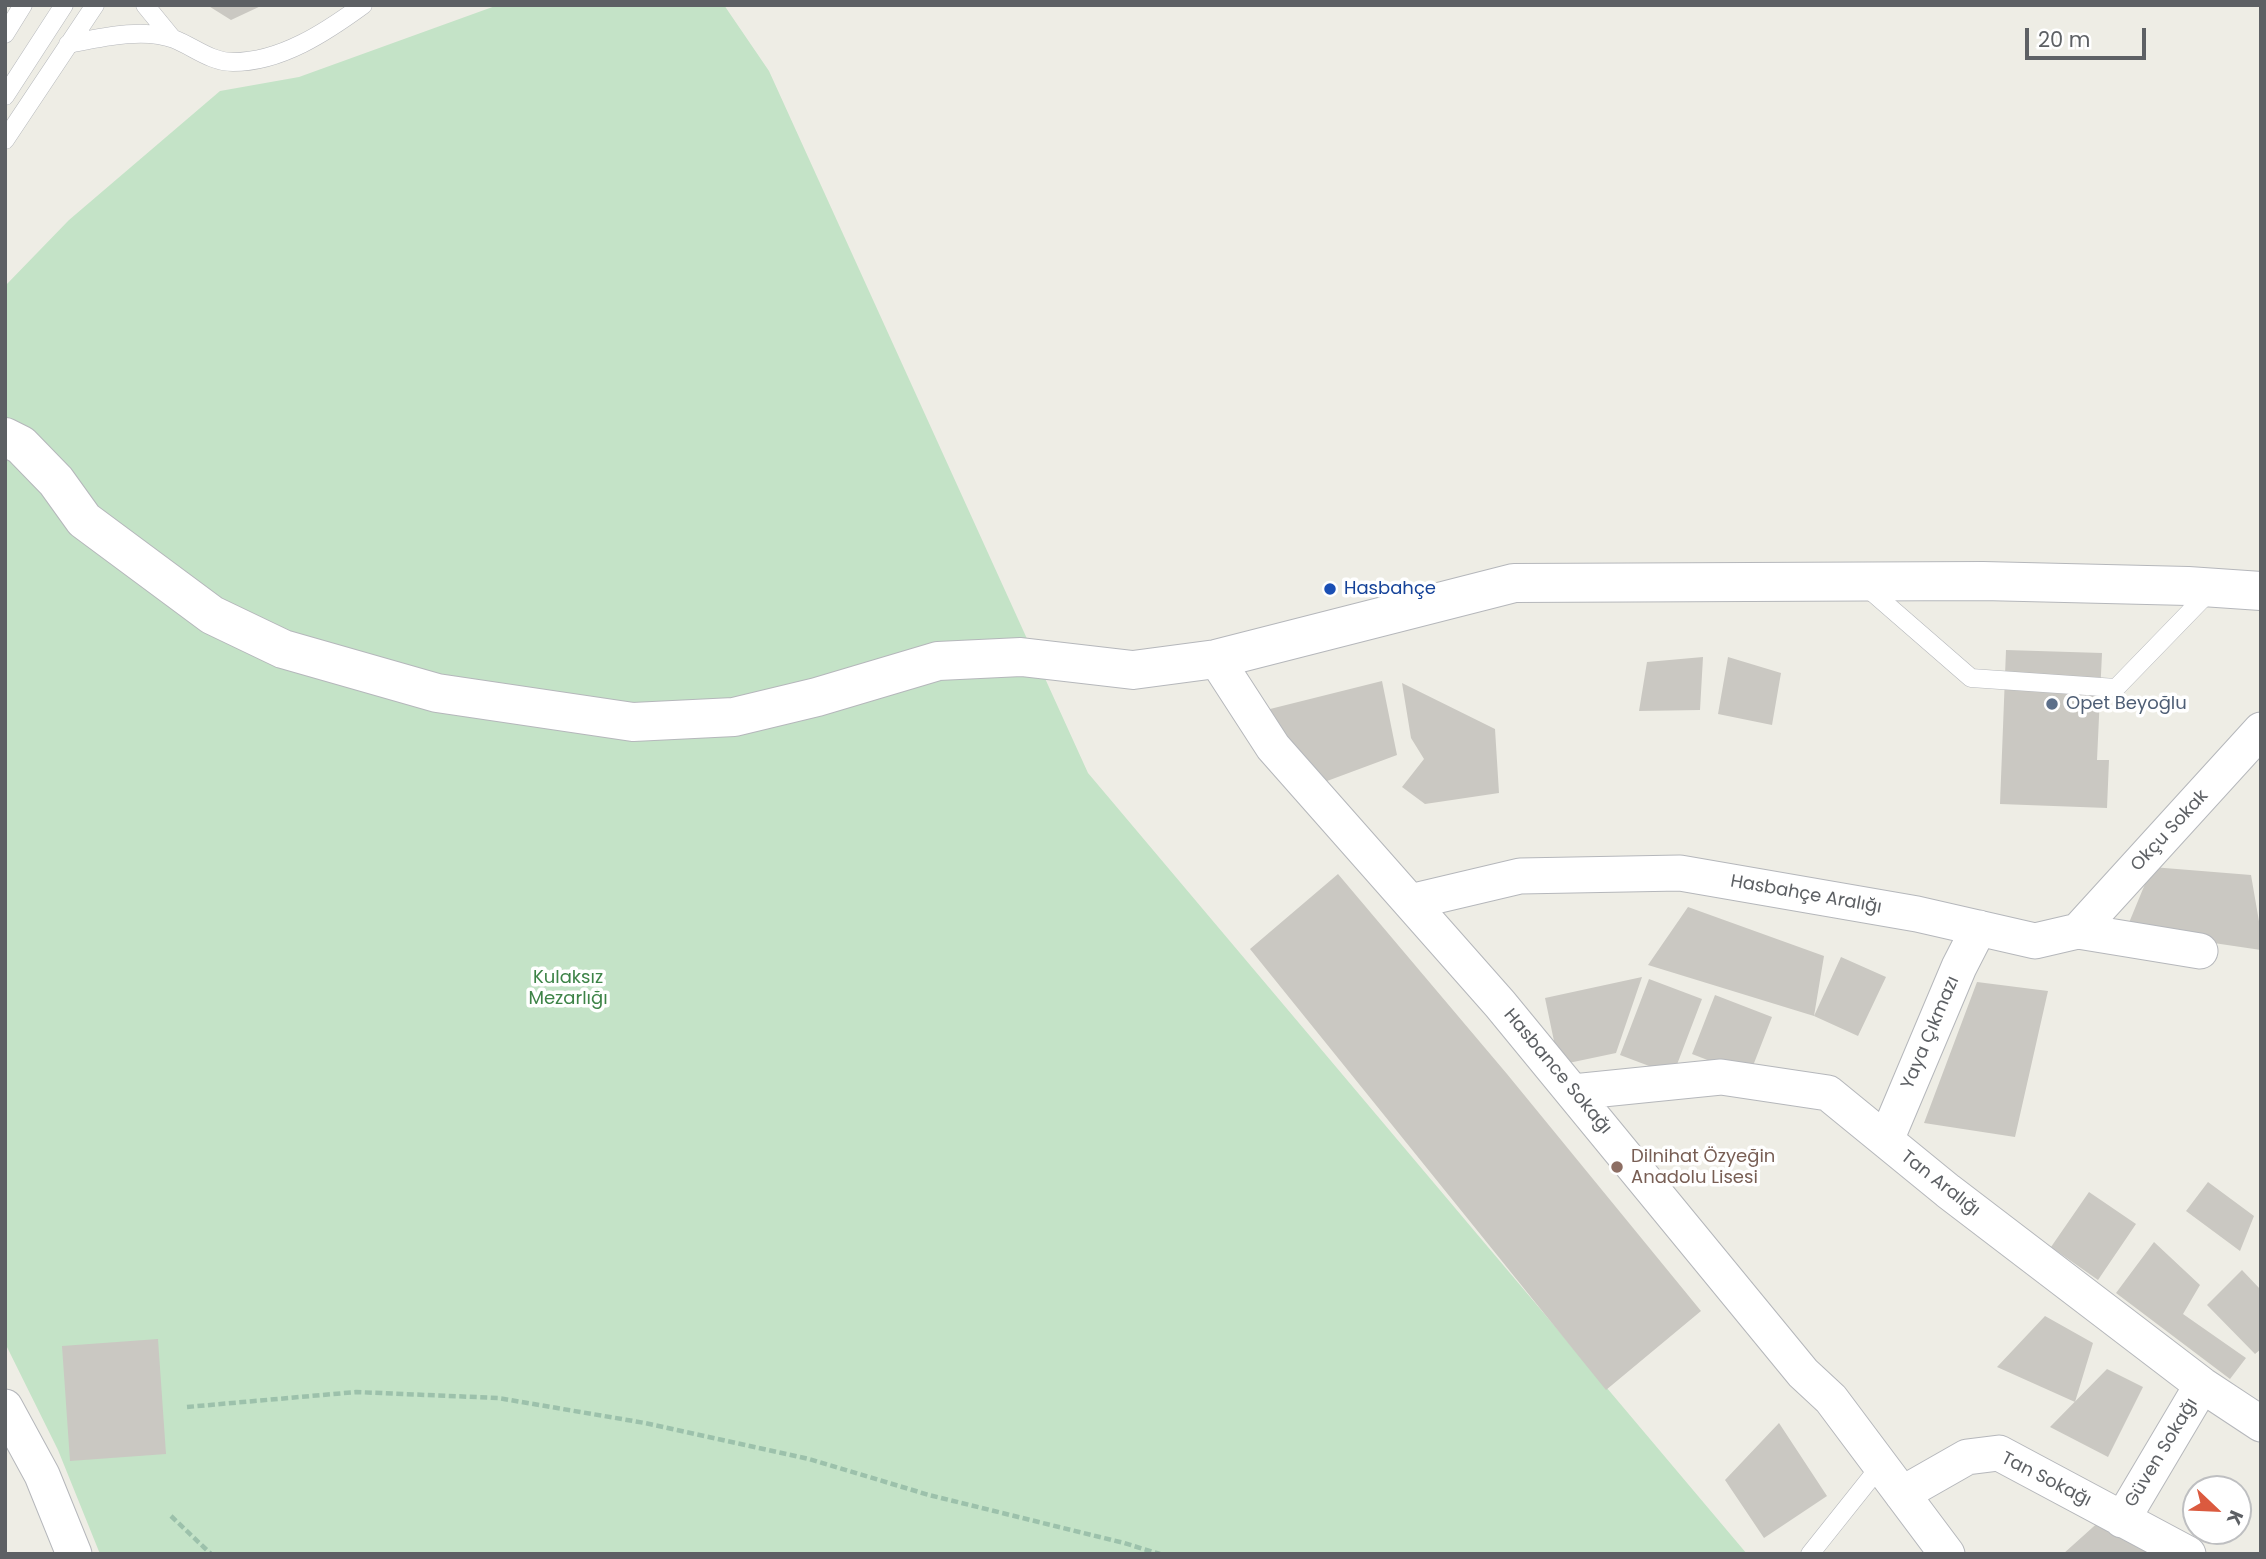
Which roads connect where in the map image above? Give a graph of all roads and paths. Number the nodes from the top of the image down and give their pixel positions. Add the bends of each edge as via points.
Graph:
1 (23, 5) edge
2 (64, 5) edge
3 (95, 5) edge
4 (145, 5) edge
5 (363, 5) edge
6 (5, 34) edge
7 (172, 38) junction
8 (68, 44) junction
9 (5, 96) edge
10 (5, 140) edge
11 (5, 437) edge
12 (1858, 581) junction
13 (2214, 588) junction
14 (2261, 591) edge
15 (1216, 659) junction
16 (2261, 730) edge
17 (1410, 902) junction
18 (1979, 928) junction
19 (2078, 931) junction
20 (2200, 951) dead end
21 (1573, 1092) junction
22 (1886, 1140) junction
23 (2202, 1385) junction
24 (187, 1407) dead end
25 (9, 1421) edge
26 (2261, 1424) edge
27 (1881, 1465) junction
28 (1902, 1494) junction
29 (172, 1516) dead end
30 (2122, 1520) junction
31 (74, 1554) edge
32 (211, 1554) edge
33 (1160, 1554) edge
34 (1810, 1554) edge
35 (1947, 1554) edge
36 (2188, 1554) edge

1 - 6 lane
2 - 9 lane
3 - 8 lane
4 - 7 lane
5 - 7 lane via 328,31 267,58 231,63
7 - 8 lane via 138,34
8 - 10 lane
11 - 15 street via 22,445 84,520 212,615 282,649 438,693 633,722 734,717 938,661 1021,657 1133,670
12 - 13 street
12 - 13 lane via 1971,678 2116,688
12 - 15 street via 1514,583
13 - 14 street
15 - 17 street, Hasbance Sokağı via 1273,747
16 - 19 street, Okçu Sokak
17 - 18 street, Hasbahçe Aralığı via 1520,876 1680,873
17 - 21 street, Hasbance Sokağı
18 - 19 street, Hasbahçe Aralığı via 2035,941
18 - 22 street, Yaya Çıkmazı
19 - 20 street, Hasbahçe Aralığı
21 - 22 street, Tan Aralığı via 1721,1077 1815,1091 1828,1093
21 - 27 street, Hasbance Sokağı
22 - 23 street, Tan Aralığı
23 - 26 street, Tan Aralığı
23 - 30 street, Güven Sokağı
24 - 33 path via 356,1392 498,1398 645,1423 809,1459
25 - 31 street via 42,1475
27 - 28 street, Hasbance Sokağı
27 - 34 lane
28 - 30 street, Tan Sokağı via 1968,1457 1999,1453
28 - 35 street, Hasbance Sokağı
29 - 32 path
30 - 36 street, Tan Sokağı

